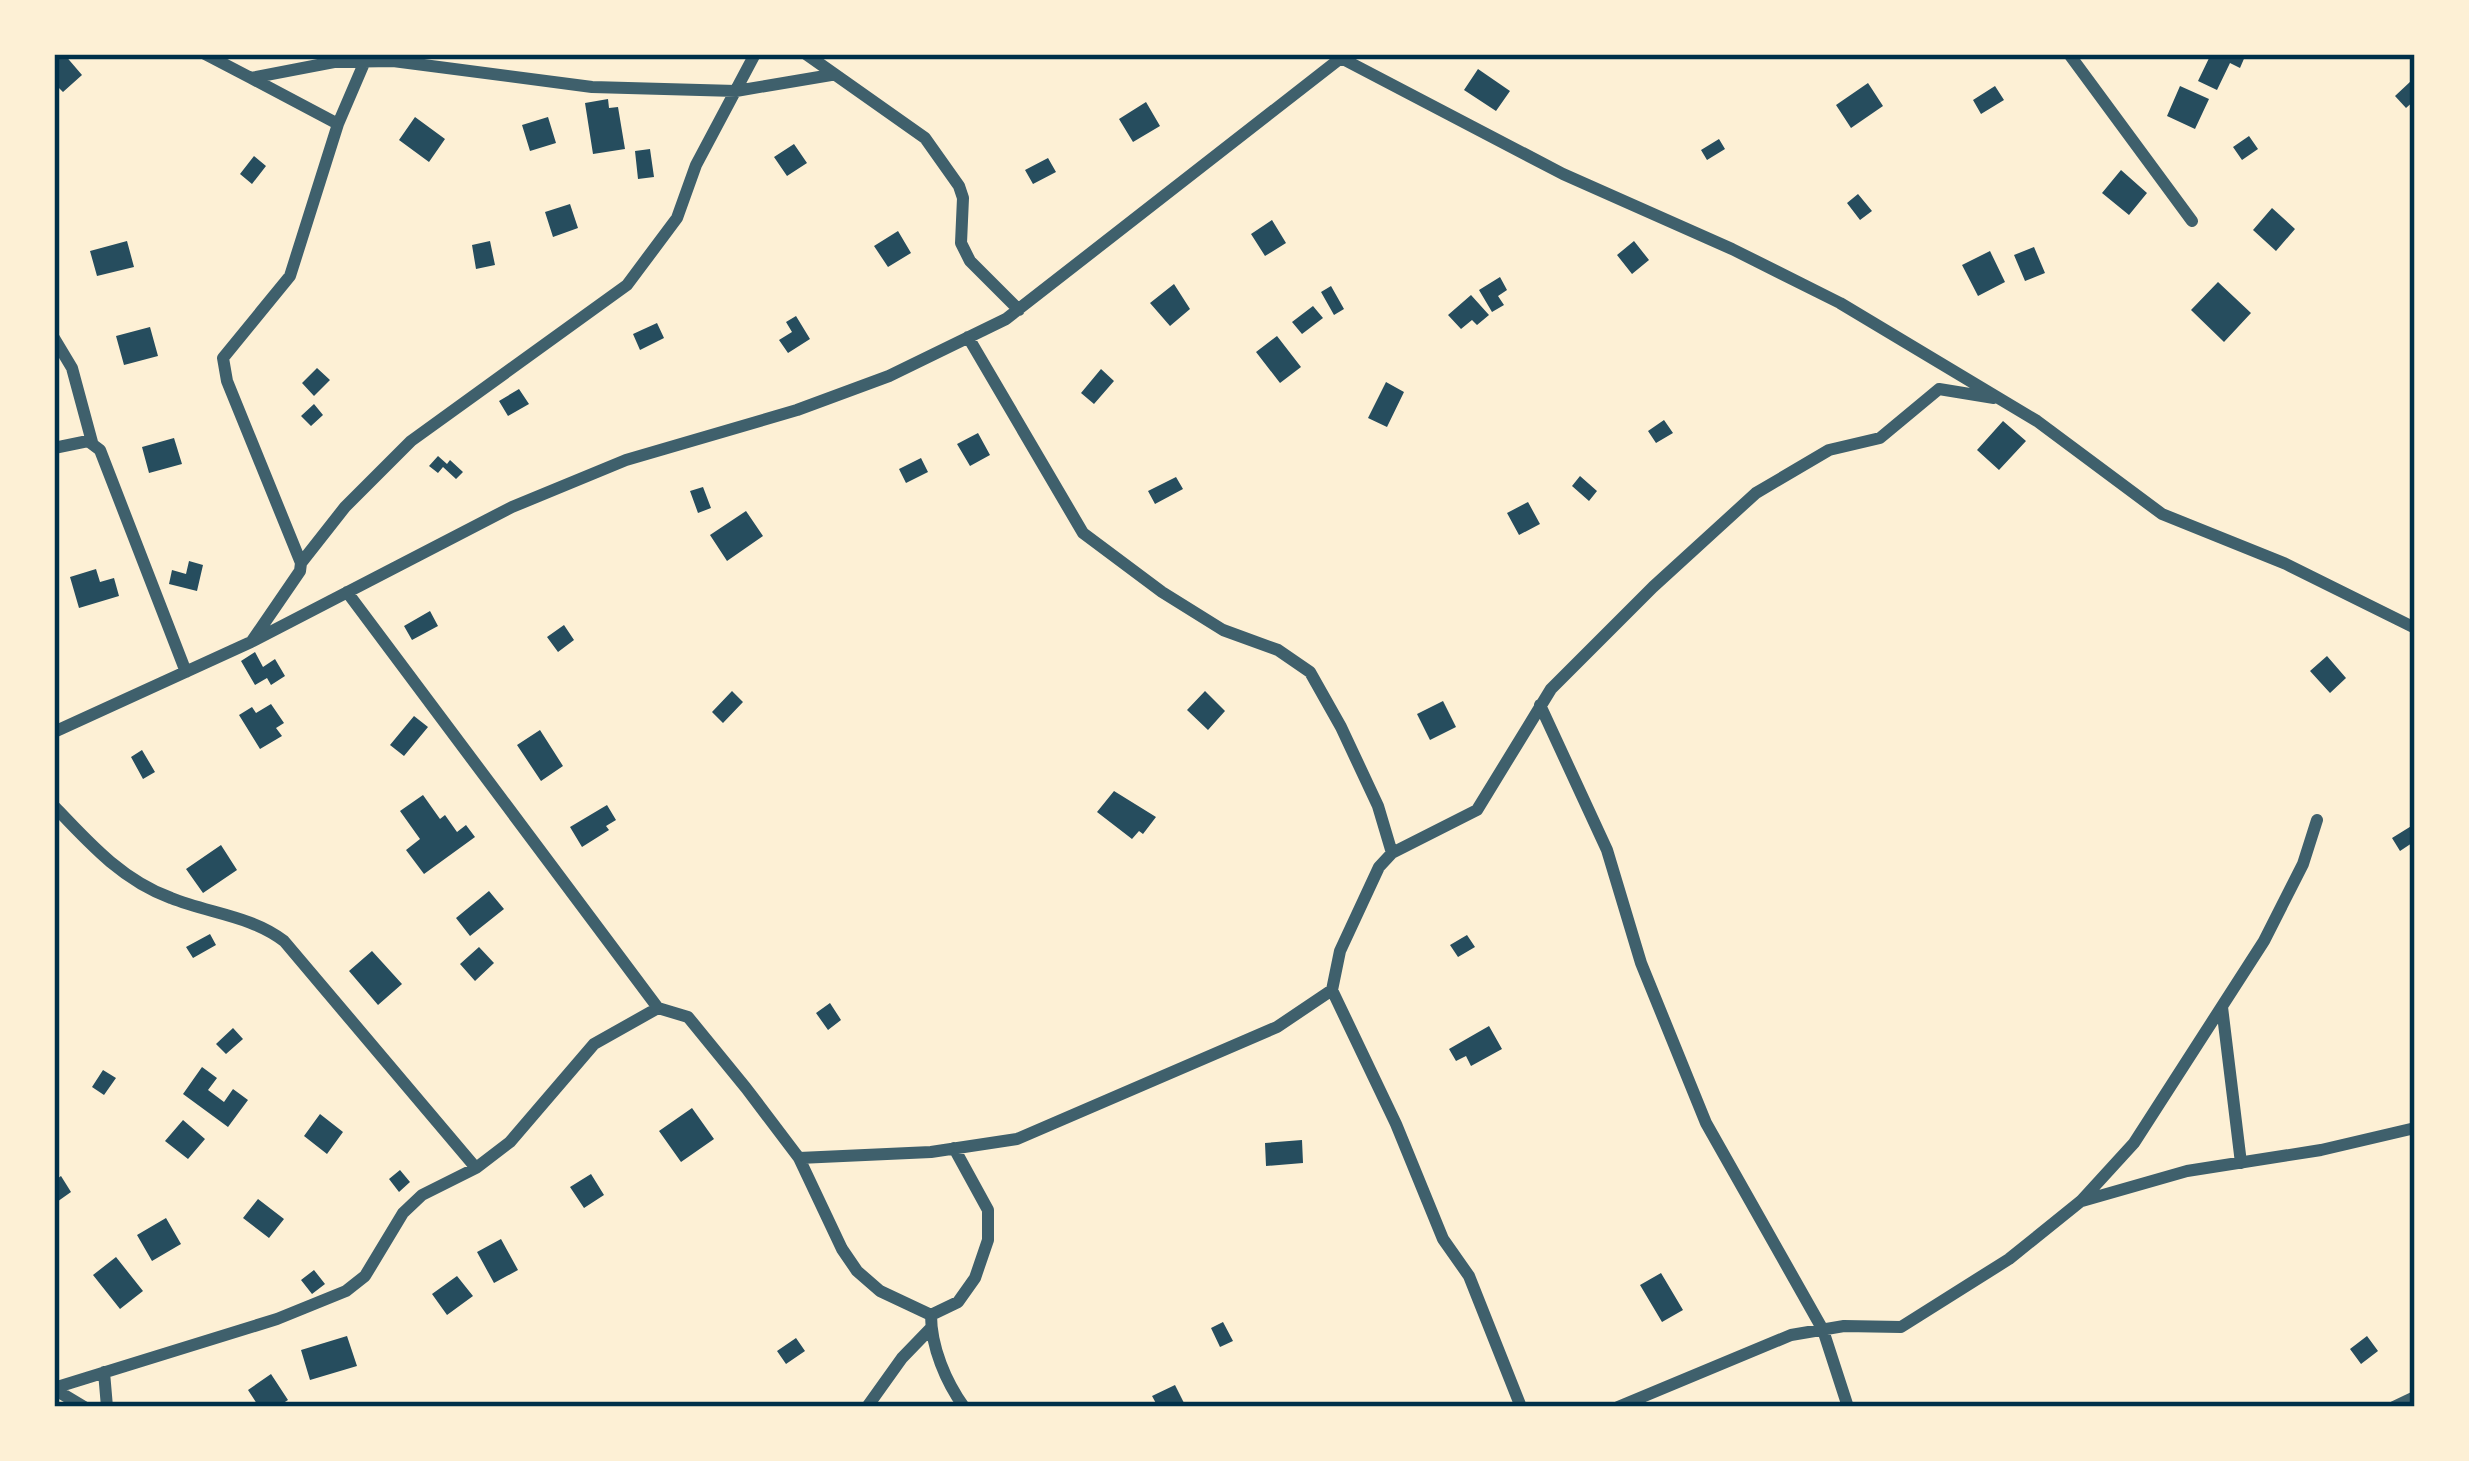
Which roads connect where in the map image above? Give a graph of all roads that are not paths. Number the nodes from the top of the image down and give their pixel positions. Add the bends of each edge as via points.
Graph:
1 (205, 54) edge
2 (755, 54) edge
3 (806, 54) edge
4 (2069, 54) edge
5 (1343, 56) edge
6 (365, 61) junction
7 (831, 75) junction
8 (250, 78) junction
9 (736, 91) junction
10 (338, 124) junction
11 (2192, 221) dead end
12 (1018, 310) junction
13 (968, 337) junction
14 (54, 338) edge
15 (1994, 398) junction
16 (92, 442) junction
17 (54, 448) edge
18 (301, 563) junction
19 (347, 592) junction
20 (2415, 628) edge
21 (251, 642) junction
22 (187, 672) junction
23 (1540, 705) junction
24 (54, 732) edge
25 (54, 806) edge
26 (2317, 820) dead end
27 (1392, 853) junction
28 (1332, 990) junction
29 (2222, 1007) junction
30 (658, 1008) junction
31 (2415, 1128) edge
32 (954, 1148) junction
33 (799, 1158) junction
34 (2241, 1162) junction
35 (476, 1168) junction
36 (2081, 1201) junction
37 (931, 1322) junction
38 (1822, 1330) junction
39 (104, 1372) junction
40 (54, 1388) edge
41 (2415, 1396) edge
42 (84, 1407) edge
43 (107, 1407) edge
44 (867, 1407) edge
45 (964, 1407) edge
46 (1521, 1407) edge
47 (1618, 1407) edge
48 (1848, 1407) edge
49 (2394, 1407) edge

1 - 8 street
2 - 9 street
3 - 7 street
4 - 11 street
5 - 12 street
5 - 15 street via 1563,173 1793,278
6 - 8 street
6 - 9 street via 592,87
6 - 10 street
7 - 9 street
7 - 12 street via 925,138 959,187 961,243 970,261
8 - 10 street
9 - 18 street via 676,218 627,285 411,441
10 - 18 street via 290,276 222,368
12 - 13 street
13 - 19 street via 797,410 599,469
13 - 27 street via 1083,533 1223,630 1310,672 1378,806
14 - 16 street via 72,368
15 - 20 street via 2162,514 2286,563
15 - 23 street via 1939,389 1880,438 1829,450 1756,493
16 - 17 street
16 - 22 street
18 - 21 street
19 - 21 street
19 - 30 street
21 - 22 street
22 - 24 street
23 - 27 street via 1477,810
23 - 38 street via 1607,850 1706,1123
25 - 35 street via 142,886 284,941
26 - 29 street via 2294,883
27 - 28 street via 1356,911
28 - 32 street via 1277,1027 1016,1139
28 - 46 street via 1443,1239 1469,1276
29 - 34 street
29 - 36 street via 2134,1143
30 - 33 street via 688,1017
30 - 35 street via 594,1044 534,1118
31 - 34 street
32 - 33 street
32 - 37 street via 988,1210 988,1240 975,1278
33 - 37 street via 856,1270
34 - 36 street
35 - 39 street via 413,1204 346,1291
36 - 38 street via 2009,1259 1901,1327
37 - 44 street
37 - 45 street
38 - 47 street via 1791,1335
38 - 48 street
39 - 40 street
39 - 43 street
40 - 42 street
41 - 49 street

